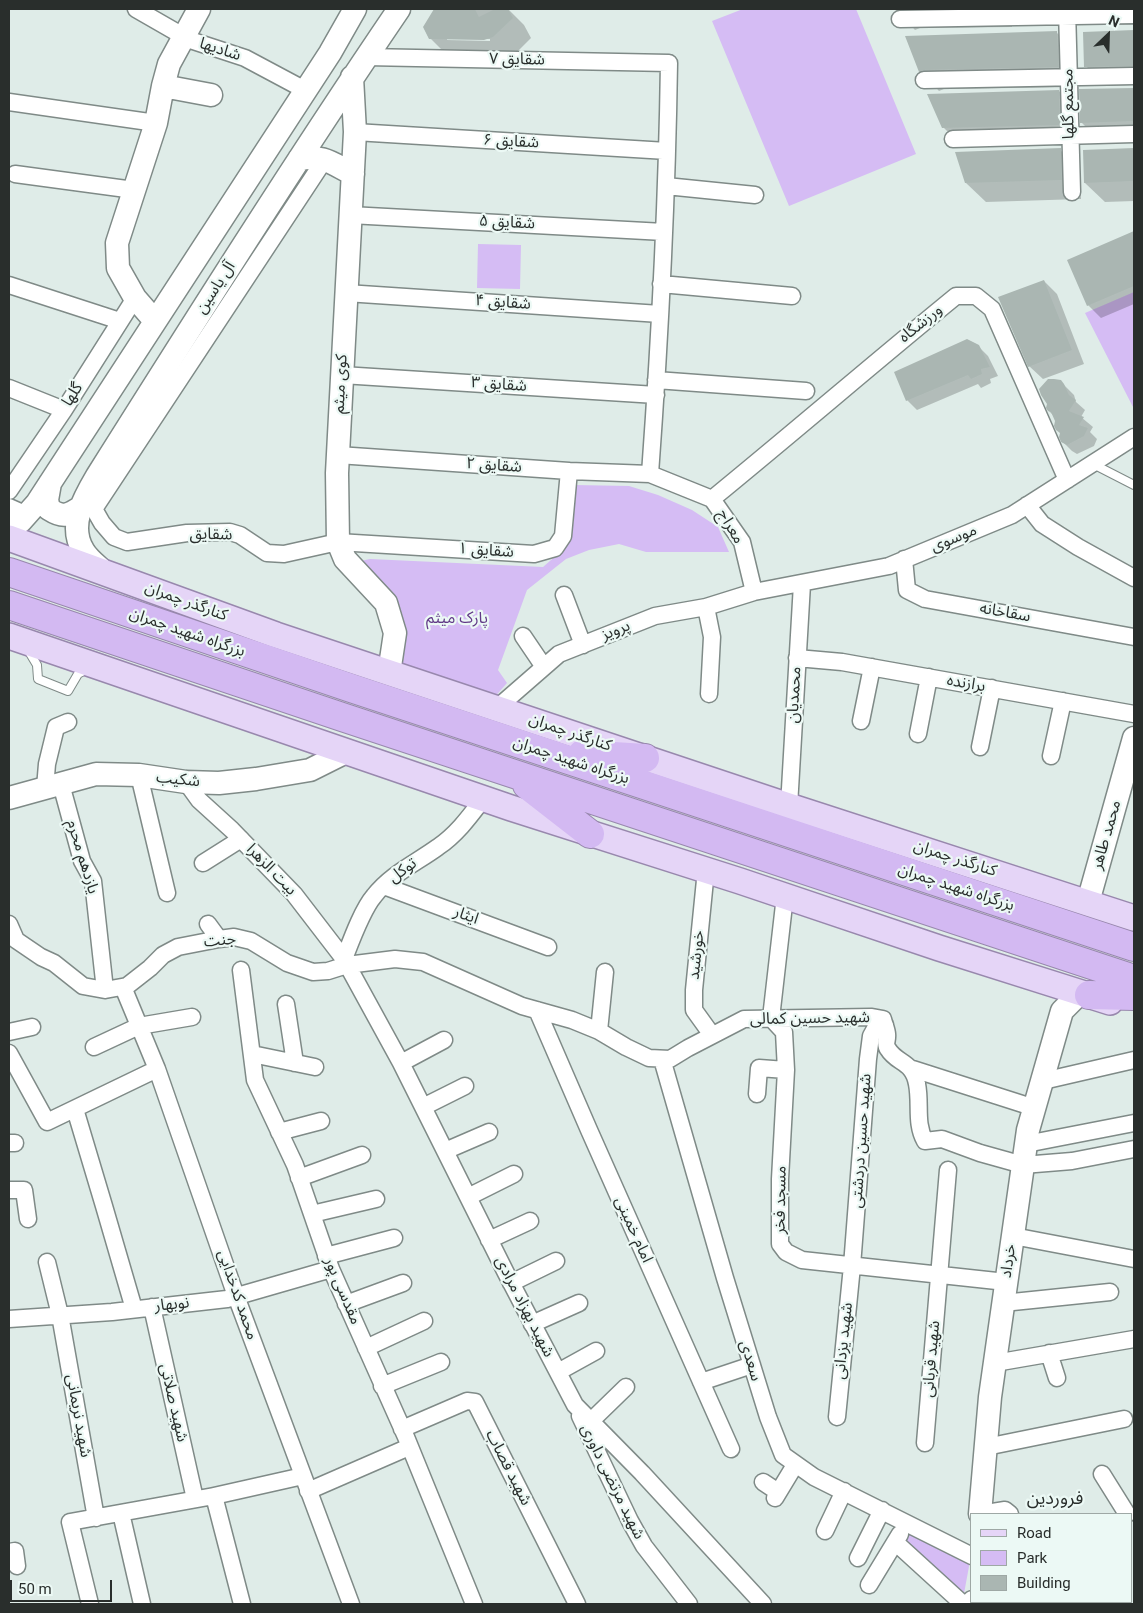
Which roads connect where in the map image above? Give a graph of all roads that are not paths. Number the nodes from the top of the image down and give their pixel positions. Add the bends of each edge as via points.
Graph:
1 (136, 9) edge
2 (199, 9) edge
3 (207, 9) edge
4 (355, 9) edge
5 (399, 9) edge
6 (1001, 13) edge
7 (1067, 13) edge
8 (1134, 16) edge
9 (900, 19) dead end
10 (187, 38) junction
11 (366, 57) junction
12 (1069, 76) junction
13 (1134, 76) edge
14 (352, 77) junction
15 (924, 80) dead end
16 (164, 86) junction
17 (305, 90) junction
18 (211, 95) dead end
19 (9, 102) edge
20 (156, 123) junction
21 (355, 132) junction
22 (1134, 134) edge
23 (1070, 136) junction
24 (953, 139) dead end
25 (667, 151) junction
26 (299, 159) junction
27 (325, 159) junction
28 (15, 174) dead end
29 (353, 174) junction
30 (666, 186) junction
31 (134, 190) junction
32 (1072, 192) dead end
33 (754, 195) dead end
34 (350, 215) junction
35 (664, 232) junction
36 (662, 284) junction
37 (9, 285) edge
38 (346, 293) junction
39 (792, 296) dead end
40 (135, 298) junction
41 (660, 314) junction
42 (120, 321) junction
43 (154, 321) junction
44 (342, 375) junction
45 (9, 388) edge
46 (656, 388) junction
47 (806, 391) dead end
48 (64, 410) junction
49 (1134, 437) edge
50 (338, 456) junction
51 (1093, 464) junction
52 (569, 471) junction
53 (650, 474) junction
54 (1067, 480) junction
55 (50, 482) junction
56 (1134, 485) edge
57 (9, 491) edge
58 (712, 499) junction
59 (1027, 505) junction
60 (87, 508) junction
61 (18, 511) edge
62 (9, 529) edge
63 (9, 538) edge
64 (338, 542) junction
65 (904, 559) junction
66 (9, 572) edge
67 (105, 573) junction
68 (1134, 578) edge
69 (802, 584) junction
70 (754, 592) junction
71 (564, 596) dead end
72 (9, 605) edge
73 (706, 607) junction
74 (523, 636) dead end
75 (12, 637) edge
76 (1134, 637) edge
77 (583, 645) junction
78 (797, 658) junction
79 (544, 667) junction
80 (872, 667) junction
81 (389, 672) junction
82 (930, 677) junction
83 (992, 688) junction
84 (709, 694) dead end
85 (1063, 701) junction
86 (496, 708) junction
87 (1134, 714) edge
88 (68, 722) dead end
89 (861, 722) dead end
90 (918, 734) dead end
91 (1134, 738) edge
92 (980, 747) dead end
93 (346, 752) junction
94 (543, 752) junction
95 (1051, 756) dead end
96 (645, 758) junction
97 (512, 773) junction
98 (139, 775) junction
99 (186, 782) junction
100 (53, 786) junction
101 (9, 798) edge
102 (483, 798) junction
103 (789, 806) junction
104 (590, 834) junction
105 (241, 839) junction
106 (203, 863) dead end
107 (706, 870) junction
108 (384, 886) junction
109 (167, 893) dead end
110 (785, 896) junction
111 (1088, 902) junction
112 (1134, 917) edge
113 (9, 924) edge
114 (208, 924) dead end
115 (219, 938) junction
116 (548, 947) dead end
117 (1134, 947) edge
118 (346, 962) junction
119 (241, 970) dead end
120 (606, 972) dead end
121 (1134, 979) edge
122 (1044, 981) junction
123 (125, 986) junction
124 (105, 990) junction
125 (1085, 994) junction
126 (1134, 996) edge
127 (286, 1004) dead end
128 (537, 1010) junction
129 (1134, 1010) edge
130 (1062, 1012) junction
131 (192, 1016) dead end
132 (771, 1018) junction
133 (884, 1025) junction
134 (139, 1026) junction
135 (32, 1027) dead end
136 (599, 1031) junction
137 (9, 1032) edge
138 (712, 1035) junction
139 (444, 1040) dead end
140 (94, 1047) dead end
141 (252, 1054) junction
142 (9, 1055) edge
143 (662, 1059) junction
144 (1134, 1060) edge
145 (401, 1062) junction
146 (295, 1063) junction
147 (315, 1067) dead end
148 (157, 1069) junction
149 (786, 1070) junction
150 (913, 1070) junction
151 (1043, 1081) junction
152 (465, 1086) dead end
153 (757, 1094) dead end
154 (423, 1107) junction
155 (1034, 1108) junction
156 (75, 1110) junction
157 (321, 1121) dead end
158 (1134, 1123) edge
159 (279, 1132) junction
160 (489, 1132) dead end
161 (1134, 1149) edge
162 (445, 1151) junction
163 (1024, 1154) junction
164 (362, 1155) dead end
165 (948, 1170) dead end
166 (514, 1174) dead end
167 (299, 1178) junction
168 (9, 1190) edge
169 (468, 1197) junction
170 (376, 1199) dead end
171 (312, 1214) junction
172 (28, 1219) dead end
173 (530, 1221) dead end
174 (1013, 1236) junction
175 (394, 1238) dead end
176 (489, 1240) junction
177 (1134, 1259) edge
178 (556, 1261) dead end
179 (47, 1262) dead end
180 (329, 1263) junction
181 (852, 1266) junction
182 (939, 1275) junction
183 (511, 1282) junction
184 (403, 1283) dead end
185 (1110, 1292) dead end
186 (1005, 1293) junction
187 (236, 1296) junction
188 (579, 1303) dead end
189 (346, 1304) junction
190 (152, 1307) junction
191 (134, 1309) junction
192 (60, 1315) junction
193 (9, 1319) edge
194 (424, 1321) dead end
195 (532, 1324) junction
196 (1134, 1339) edge
197 (366, 1348) junction
198 (596, 1351) dead end
199 (1050, 1353) junction
200 (441, 1362) dead end
201 (994, 1363) junction
202 (752, 1365) junction
203 (558, 1372) junction
204 (1057, 1378) dead end
205 (701, 1382) junction
206 (382, 1386) junction
207 (626, 1387) dead end
208 (575, 1405) junction
209 (837, 1417) dead end
210 (1124, 1419) dead end
211 (591, 1421) junction
212 (402, 1429) junction
213 (926, 1443) dead end
214 (410, 1447) junction
215 (986, 1447) junction
216 (731, 1449) dead end
217 (795, 1464) junction
218 (1102, 1474) dead end
219 (763, 1482) dead end
220 (305, 1483) junction
221 (844, 1491) junction
222 (214, 1496) junction
223 (194, 1499) junction
224 (882, 1510) junction
225 (122, 1513) junction
226 (980, 1513) edge
227 (986, 1513) edge
228 (1009, 1513) edge
229 (1126, 1513) edge
230 (96, 1518) junction
231 (906, 1522) junction
232 (824, 1531) dead end
233 (895, 1542) junction
234 (970, 1555) edge
235 (858, 1558) dead end
236 (869, 1585) dead end
237 (90, 1604) edge
238 (142, 1604) edge
239 (242, 1604) edge
240 (351, 1604) edge
241 (474, 1604) edge
242 (577, 1604) edge
243 (689, 1604) edge
244 (763, 1604) edge
245 (963, 1604) edge

1 - 10 street, شادیها
2 - 10 main road
3 - 10 main road
4 - 17 main road, آل یاسین
5 - 11 main road, آل یاسین
6 - 7 street
6 - 9 street
7 - 8 street
7 - 12 street, مجتمع گلها
10 - 16 main road via 169,64
10 - 17 street, شادیها via 245,58
11 - 14 main road, آل یاسین
11 - 25 street, شقایق ۷ via 669,63
12 - 13 street
12 - 15 street
12 - 23 street, مجتمع گلها
14 - 21 main road, کوی میثم
14 - 26 main road, آل یاسین
16 - 18 main road
16 - 20 main road
17 - 43 main road, آل یاسین
19 - 20 street
20 - 31 main road
21 - 25 street, شقایق ۶
21 - 29 main road, کوی میثم
22 - 23 street
23 - 24 street
23 - 32 street, مجتمع گلها
25 - 30 street
26 - 27 main road
26 - 60 main road, آل یاسین via 97,476
27 - 29 main road
27 - 60 street
28 - 31 street
29 - 34 main road, کوی میثم
30 - 33 street
30 - 35 street
31 - 40 main road via 117,243 118,268
34 - 35 street, شقایق ۵
34 - 38 main road, کوی میثم
35 - 36 street
36 - 39 street
36 - 41 street
37 - 42 street
38 - 41 street, شقایق ۴
38 - 44 main road, کوی میثم
40 - 42 street, گلها
40 - 43 main road
41 - 46 street
42 - 48 street, گلها
43 - 55 main road, آل یاسین
44 - 46 street, شقایق ۳
44 - 50 main road, کوی میثم
45 - 48 street
46 - 47 street, شقایق ۳
46 - 53 street
48 - 57 street, گلها
49 - 51 street, موسوی
50 - 52 street, شقایق ۲
50 - 64 main road, کوی میثم
51 - 54 street, موسوی
51 - 56 lane
52 - 53 street, شقایق ۲
52 - 64 street, شقایق ۱ via 563,536 555,548 534,554
53 - 58 street, معراج
54 - 58 street, ورزشگاه via 992,309 976,296 956,296
54 - 59 street, موسوی
55 - 60 main road via 49,509 59,515 70,515
55 - 61 main road, آل یاسین via 37,503
58 - 70 street, معراج via 742,542
59 - 65 street, موسوی via 1012,515
59 - 68 street via 1042,524
60 - 64 street, شقایق via 114,537 127,542 187,533 230,532 267,553 284,554
60 - 67 main road, آل یاسین via 77,533 83,551
61 - 62 main road, آل یاسین via 22,521
63 - 67 main road, کنارگذر چمران
64 - 81 main road, کوی میثم via 345,559 386,603 395,633
65 - 69 street, موسوی via 889,566
65 - 76 street, سقاخانه via 908,590 925,599
66 - 94 highway, بزرگراه شهید چمران
67 - 81 main road, کنارگذر چمران
69 - 70 street, موسوی
69 - 78 street, محمدیان
70 - 73 street, پرویز
71 - 77 street
72 - 97 highway, بزرگراه شهید چمران
73 - 77 street, پرویز via 655,616
73 - 84 street via 712,637
74 - 79 street
75 - 93 main road
77 - 79 street, پرویز via 559,654
78 - 80 street, برازنده
78 - 103 street, محمدیان
79 - 86 street, پرویز
80 - 82 street, برازنده
80 - 89 street
81 - 86 main road, کنارگذر چمران
82 - 83 street, برازنده
82 - 90 street
83 - 85 street, برازنده
83 - 92 street
85 - 87 street, برازنده
85 - 95 street
86 - 96 main road, کنارگذر چمران
88 - 100 street via 56,727 47,764
91 - 111 main road, محمد طاهر
93 - 99 main road, شکیب via 310,770 218,783
93 - 102 main road
94 - 96 highway
94 - 117 highway, بزرگراه شهید چمران
96 - 103 main road, کنارگذر چمران
97 - 104 highway
97 - 121 highway, بزرگراه شهید چمران
98 - 99 main road, شکیب
98 - 100 main road, شکیب via 96,774
98 - 109 street
99 - 105 street, بیت الزهرا via 199,800
100 - 101 main road, شکیب
100 - 124 street, یازدهم محرم via 93,881
102 - 104 main road
102 - 108 street, توکل via 466,822 440,846 392,877
103 - 111 main road, کنارگذر چمران
104 - 107 main road
105 - 106 street
105 - 118 street, بیت الزهرا via 294,894
107 - 110 main road
107 - 138 street, خورشید via 694,1010
108 - 116 street, ایثار
108 - 118 street, توکل via 372,897 358,924
110 - 122 main road
110 - 132 street
111 - 112 main road, کنارگذر چمران
113 - 124 street via 16,940 54,963 83,986
114 - 115 street
115 - 118 street, جنت via 251,941 287,964 313,972 328,971
115 - 123 street, جنت via 163,955
118 - 128 street via 395,959 423,962
118 - 145 street, شهید بهزاد مرادی
119 - 141 street, مقدسی پور
120 - 136 street
122 - 125 main road
122 - 130 main road
123 - 124 street
123 - 134 street, محمد کدخدایی
125 - 126 highway
125 - 129 main road
125 - 130 main road
127 - 146 street
128 - 136 street
128 - 205 street, امام خمینی
130 - 151 main road, خرداد
131 - 134 street
132 - 133 street, شهید حسین کمالی via 872,1016 882,1019
132 - 138 street, شهید حسین کمالی via 744,1019
132 - 149 street, مسجد فخر via 784,1032
133 - 150 street, شهید حسین کمالی via 889,1052
133 - 181 street, شهید حسین دردشتی via 876,1027 871,1036
134 - 140 street
134 - 148 street, محمد کدخدایی
135 - 137 street
136 - 143 street via 649,1058
138 - 143 street, شهید حسین کمالی via 670,1059
139 - 145 street
141 - 146 street
141 - 159 street, مقدسی پور via 255,1080
142 - 156 street via 47,1122
143 - 202 street, سعدی
144 - 151 street
145 - 154 street, شهید بهزاد مرادی
146 - 147 street
148 - 156 street
148 - 187 street, محمد کدخدایی
149 - 153 street via 759,1068
149 - 181 street, مسجد فخر via 780,1244 786,1252 802,1260
150 - 155 street, شهید حسین کمالی
150 - 163 street via 920,1133 925,1142 942,1139 980,1153
151 - 155 main road, خرداد
152 - 154 street
154 - 162 street, شهید بهزاد مرادی
155 - 163 main road, خرداد
156 - 191 street
157 - 159 street
158 - 163 street
159 - 167 street, مقدسی پور
160 - 162 street
161 - 163 street via 1072,1161
162 - 169 street, شهید بهزاد مرادی
163 - 174 main road, خرداد
164 - 167 street
165 - 182 street, شهید قربانی
166 - 169 street
167 - 171 street, مقدسی پور
168 - 172 street via 24,1190
169 - 176 street, شهید بهزاد مرادی
170 - 171 street
171 - 180 street, مقدسی پور
173 - 176 street
174 - 177 street
174 - 186 main road, خرداد
175 - 180 street, نوبهار
176 - 183 street, شهید بهزاد مرادی
178 - 183 street
179 - 192 street, شهید نریمانی
180 - 187 street, نوبهار
180 - 189 street, مقدسی پور
181 - 182 street, مسجد فخر
181 - 209 street, شهید یزدانی
182 - 186 street, مسجد فخر
182 - 213 street, شهید قربانی
183 - 195 street, شهید بهزاد مرادی
184 - 189 street
185 - 186 street, مسجد فخر
186 - 201 main road, خرداد
187 - 190 street, نوبهار
187 - 220 street, محمد کدخدایی
188 - 195 street
189 - 197 street, مقدسی پور
190 - 191 street, نوبهار
190 - 223 street, شهید صلاتی
191 - 192 street, نوبهار
192 - 193 street, نوبهار
192 - 230 street, شهید نریمانی
194 - 197 street
195 - 203 street, شهید بهزاد مرادی
196 - 199 street
197 - 206 street, مقدسی پور
198 - 203 street
199 - 201 street
199 - 204 street
200 - 206 street
201 - 215 main road, خرداد
202 - 205 street
202 - 217 street, سعدی via 783,1455
203 - 208 street, شهید بهزاد مرادی
205 - 216 street, امام خمینی
206 - 212 street, مقدسی پور
207 - 211 street
208 - 211 street, شهید بهزاد مرادی
208 - 243 street, شهید مرتضی داوری via 644,1546
210 - 215 street
211 - 244 street, شهید بهزاد مرادی
212 - 214 street, مقدسی پور
212 - 242 street, شهید قصاب via 467,1401 475,1402
214 - 220 street
214 - 241 street, مقدسی پور
215 - 226 main road, خرداد
217 - 219 street via 776,1495
217 - 221 street, سعدی
218 - 229 street
220 - 222 street
220 - 240 street, محمد کدخدایی
221 - 224 street, سعدی
221 - 232 street
222 - 223 street
222 - 239 street
223 - 225 street
224 - 231 street, سعدی
224 - 235 street
225 - 230 street
225 - 238 street
227 - 228 street via 1005,1510
230 - 237 street via 70,1522
231 - 233 street
231 - 234 street, سعدی
233 - 236 street
233 - 245 street

